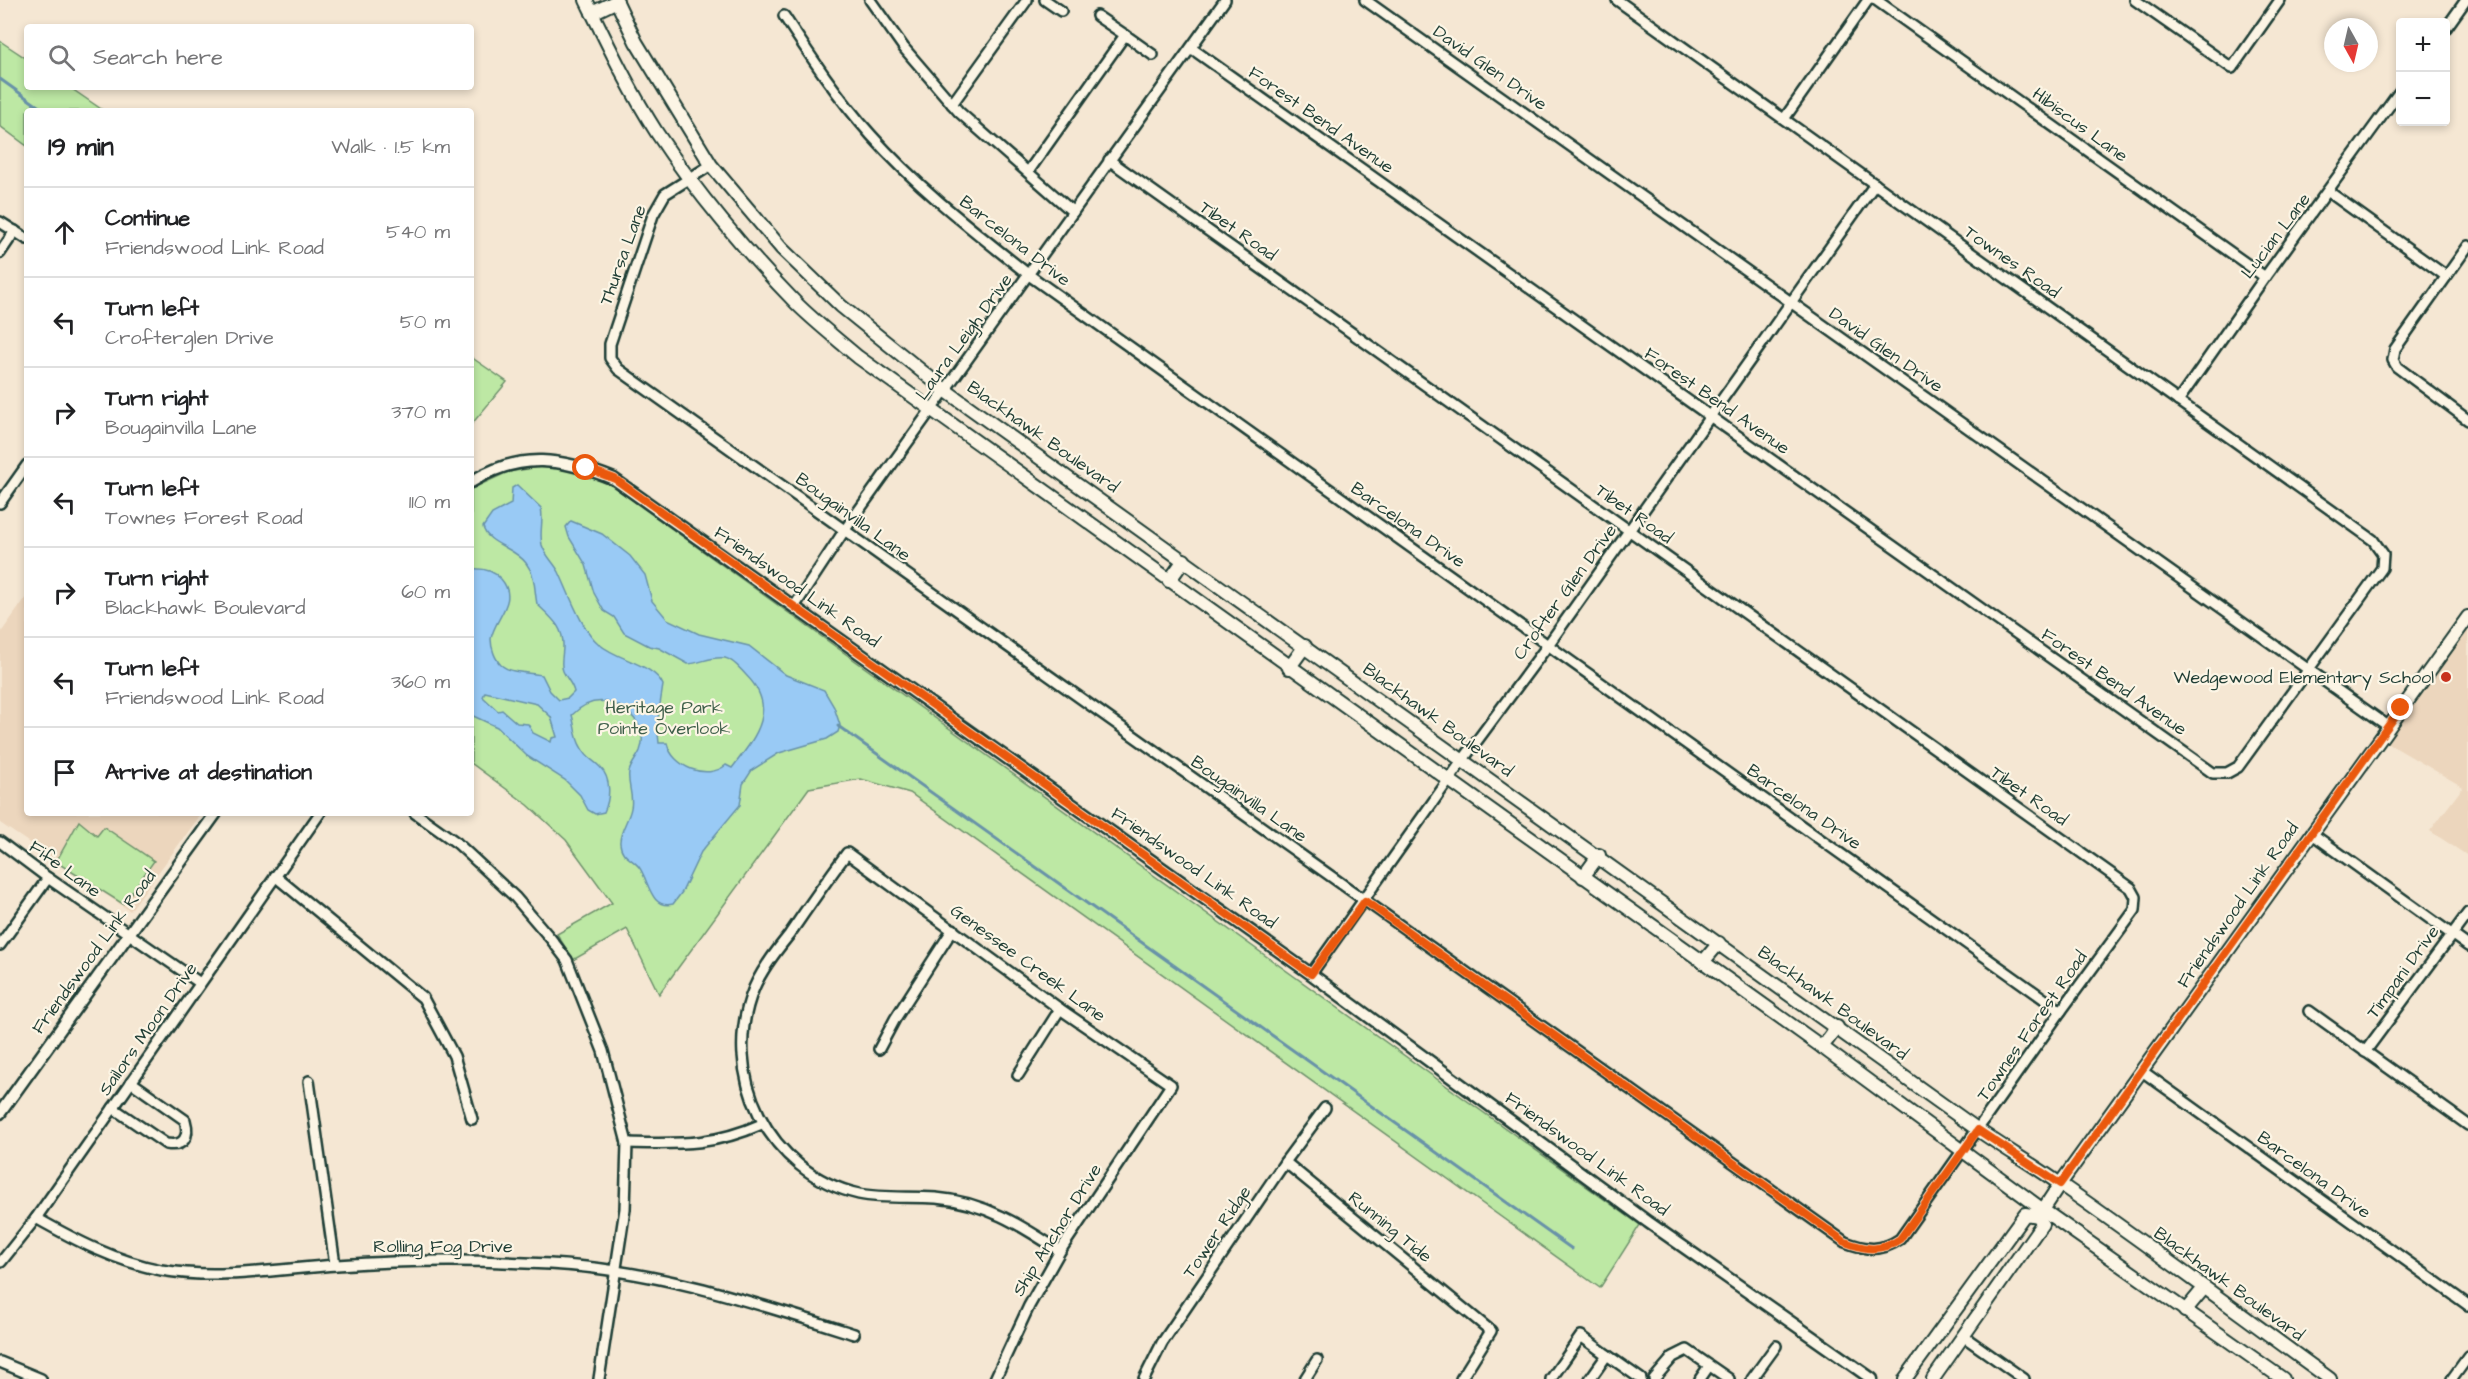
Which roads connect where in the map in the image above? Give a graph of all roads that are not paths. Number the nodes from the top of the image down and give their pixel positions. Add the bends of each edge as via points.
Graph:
1 (586, 0) edge
2 (616, 0) edge
3 (870, 0) edge
4 (1027, 0) edge
5 (1045, 0) edge
6 (1225, 0) edge
7 (1365, 0) edge
8 (1617, 0) edge
9 (1869, 0) edge
10 (1876, 0) edge
11 (2135, 0) edge
12 (2280, 0) edge
13 (2466, 0) edge
14 (1061, 11) dead end
15 (592, 13) junction
16 (784, 16) dead end
17 (1097, 16) dead end
18 (2450, 21) edge
19 (1125, 35) junction
20 (1191, 48) junction
21 (1153, 55) dead end
22 (2396, 97) edge
23 (952, 104) junction
24 (1784, 119) junction
25 (1109, 160) junction
26 (711, 165) junction
27 (1028, 172) junction
28 (689, 176) junction
29 (1875, 184) junction
30 (2329, 192) junction
31 (1073, 212) junction
32 (0, 222) edge
33 (15, 231) junction
34 (24, 237) edge
35 (2468, 246) edge
36 (0, 253) edge
37 (1029, 275) junction
38 (2446, 276) junction
39 (2265, 278) junction
40 (1789, 302) junction
41 (610, 358) joint
42 (945, 390) junction
43 (2178, 401) junction
44 (932, 411) junction
45 (1710, 416) junction
46 (2468, 420) edge
47 (24, 469) edge
48 (474, 481) edge
49 (0, 503) edge
50 (844, 531) junction
51 (1629, 531) junction
52 (1184, 560) junction
53 (1169, 581) junction
54 (794, 607) junction
55 (2468, 617) edge
56 (1548, 645) junction
57 (1305, 646) junction
58 (1289, 668) junction
59 (2310, 670) junction
60 (2388, 726) junction
61 (1462, 761) junction
62 (1448, 781) junction
63 (214, 816) edge
64 (318, 816) edge
65 (419, 816) edge
66 (2311, 832) junction
67 (0, 842) edge
68 (1599, 855) junction
69 (275, 876) junction
70 (1583, 877) junction
71 (48, 878) junction
72 (2136, 897) joint
73 (1365, 901) junction
74 (2468, 913) edge
75 (953, 929) junction
76 (129, 934) junction
77 (2452, 934) junction
78 (1719, 943) junction
79 (0, 945) edge
80 (2468, 946) edge
81 (1703, 962) junction
82 (1311, 974) junction
83 (200, 983) junction
84 (1060, 1009) junction
85 (2061, 1011) junction
86 (2309, 1011) dead end
87 (1837, 1027) junction
88 (1822, 1047) junction
89 (879, 1049) dead end
90 (2366, 1052) junction
91 (2142, 1071) junction
92 (1018, 1075) dead end
93 (309, 1081) dead end
94 (131, 1082) junction
95 (1157, 1105) joint
96 (113, 1108) junction
97 (1325, 1108) dead end
98 (0, 1113) edge
99 (471, 1119) dead end
100 (762, 1125) junction
101 (2468, 1125) edge
102 (1978, 1130) junction
103 (627, 1143) junction
104 (1964, 1151) junction
105 (1285, 1162) junction
106 (2060, 1184) junction
107 (2041, 1213) junction
108 (36, 1218) junction
109 (1878, 1249) joint
110 (1060, 1251) junction
111 (1, 1262) edge
112 (335, 1265) junction
113 (615, 1270) junction
114 (2204, 1288) junction
115 (2468, 1305) edge
116 (2186, 1311) junction
117 (854, 1334) dead end
118 (1963, 1336) junction
119 (1776, 1346) dead end
120 (1607, 1354) junction
121 (2468, 1358) edge
122 (1317, 1360) dead end
123 (0, 1362) edge
124 (1709, 1366) junction
125 (40, 1379) edge
126 (599, 1379) edge
127 (995, 1379) edge
128 (1144, 1379) edge
129 (1305, 1379) edge
130 (1461, 1379) edge
131 (1551, 1379) edge
132 (1590, 1379) edge
133 (1641, 1379) edge
134 (1654, 1379) edge
135 (1700, 1379) edge
136 (1729, 1379) edge
137 (1752, 1379) edge
138 (1872, 1379) edge
139 (1905, 1379) edge
140 (1933, 1379) edge
141 (2024, 1379) edge
142 (2283, 1379) edge
143 (2330, 1379) edge
144 (2452, 1379) edge

1 - 15 main road
2 - 15 main road
2 - 26 main road, Blackhawk Boulevard via 636,42
3 - 23 street via 904,48
4 - 23 street
5 - 14 street
6 - 20 street, Laura Leigh Drive
7 - 40 street, David Glen Drive
8 - 24 street, Townes Road
9 - 24 street
10 - 39 street, Hibiscus Lane
11 - 12 street via 2232,68
13 - 18 street
15 - 28 main road via 658,134
16 - 37 street, Barcelona Drive via 832,87 872,136 943,207
17 - 19 street
19 - 21 street
19 - 27 street
20 - 25 street, Laura Leigh Drive
20 - 45 street, Forest Bend Avenue
22 - 30 street, Lucian Lane
23 - 27 street
24 - 29 street, Townes Road
25 - 31 street, Laura Leigh Drive
25 - 51 street, Tibet Road
26 - 28 street, Thursa Lane
26 - 42 main road, Blackhawk Boulevard via 782,249 841,306
27 - 31 street
28 - 41 street, Thursa Lane via 664,194 653,215 612,333
28 - 44 main road via 739,241 797,303 858,357
29 - 40 street, Crofter Glen Drive
29 - 43 street, Townes Road
30 - 38 street
30 - 39 street, Lucian Lane
31 - 37 street, Laura Leigh Drive
32 - 33 street
33 - 34 street
33 - 36 street
35 - 38 street
37 - 42 street, Laura Leigh Drive
37 - 56 street, Barcelona Drive
38 - 46 street via 2395,349 2393,360
39 - 43 street, Lucian Lane
40 - 45 street, Crofter Glen Drive
40 - 59 street, David Glen Drive
41 - 50 street, Bougainvilla Lane via 618,369
42 - 44 street, Laura Leigh Drive
42 - 52 main road, Blackhawk Boulevard
43 - 59 street, Townes Road via 2373,540 2383,554 2382,568
44 - 50 street, Laura Leigh Drive
44 - 53 main road
45 - 51 street, Crofter Glen Drive
45 - 59 street, Forest Bend Avenue via 2213,773 2227,773 2238,767
47 - 49 street
48 - 54 street, Friendswood Link Road via 509,464 537,461 565,462 615,479
50 - 54 street, Laura Leigh Drive
50 - 73 street, Bougainvilla Lane
51 - 56 street, Crofter Glen Drive
51 - 72 street, Tibet Road via 2131,888
52 - 53 main road
52 - 57 main road, Blackhawk Boulevard
53 - 58 main road
54 - 82 street, Friendswood Link Road
55 - 60 main road, Friendswood Link Road
56 - 61 street, Crofter Glen Drive
56 - 85 street, Barcelona Drive
57 - 58 main road
57 - 61 main road, Blackhawk Boulevard
58 - 62 main road
59 - 60 street, David Glen Drive
60 - 66 main road, Friendswood Link Road
61 - 62 street, Crofter Glen Drive
61 - 68 main road, Blackhawk Boulevard
62 - 70 main road
62 - 73 street, Crofter Glen Drive
63 - 76 street, Friendswood Link Road
64 - 69 street, Sailors Moon Drive
65 - 103 street via 457,843 515,897 567,960 603,1051
66 - 77 street
66 - 91 main road, Friendswood Link Road
67 - 71 street, Fife Lane
68 - 70 main road
68 - 78 main road, Blackhawk Boulevard
69 - 83 street, Sailors Moon Drive
69 - 99 street via 423,998 454,1056
70 - 81 main road
71 - 76 street, Fife Lane
71 - 79 street
72 - 85 street, Townes Forest Road via 2135,910
73 - 82 street, Crofter Glen Drive
73 - 109 street, Bougainvilla Lane via 1845,1242
74 - 77 street, Timpani Drive
75 - 84 street, Genessee Creek Lane
75 - 89 street
75 - 100 street, Genessee Creek Lane via 846,853 767,964 745,1014 743,1067
76 - 83 street, Fife Lane
76 - 98 street, Friendswood Link Road
77 - 80 street
77 - 90 street, Timpani Drive
78 - 81 main road
78 - 87 main road, Blackhawk Boulevard
81 - 88 main road
82 - 138 street, Friendswood Link Road via 1648,1222
83 - 94 street, Sailors Moon Drive
84 - 92 street
84 - 95 street, Genessee Creek Lane via 1171,1085
85 - 102 street, Townes Forest Road
86 - 90 street
87 - 88 main road
87 - 102 main road, Blackhawk Boulevard
88 - 104 main road
90 - 101 street
91 - 106 main road, Friendswood Link Road
91 - 115 street, Barcelona Drive
93 - 112 street
94 - 96 street, Sailors Moon Drive
94 - 96 street via 185,1120 187,1136 182,1144 166,1144
95 - 110 street, Ship Anchor Drive
96 - 108 street, Sailors Moon Drive
97 - 105 street, Tower Ridge
100 - 103 street via 708,1142
100 - 110 street via 803,1167 826,1182 859,1194 938,1198 993,1211
102 - 104 street, Townes Forest Road
102 - 106 main road, Blackhawk Boulevard
103 - 113 street via 625,1209
104 - 107 main road
104 - 109 street, Townes Forest Road via 1900,1239
105 - 128 street, Tower Ridge via 1162,1343
105 - 130 street, Running Tide via 1491,1331
106 - 107 main road, Friendswood Link Road
106 - 114 main road, Blackhawk Boulevard
107 - 116 main road
107 - 118 main road, Friendswood Link Road via 2042,1224
107 - 139 main road via 2025,1214
108 - 111 street, Sailors Moon Drive
108 - 112 street, Rolling Fog Drive via 83,1245 160,1269 229,1274
110 - 127 street, Ship Anchor Drive
112 - 113 street, Rolling Fog Drive via 478,1260
113 - 117 street, Rolling Fog Drive via 706,1288
113 - 126 street
114 - 116 main road
114 - 143 main road, Blackhawk Boulevard
116 - 142 main road
118 - 140 main road, Friendswood Link Road
118 - 141 street
119 - 137 street
120 - 131 street via 1581,1336
120 - 132 street
120 - 133 street
121 - 144 street
122 - 129 street
123 - 125 street
124 - 134 street via 1687,1350 1673,1357
124 - 135 street
124 - 136 street

